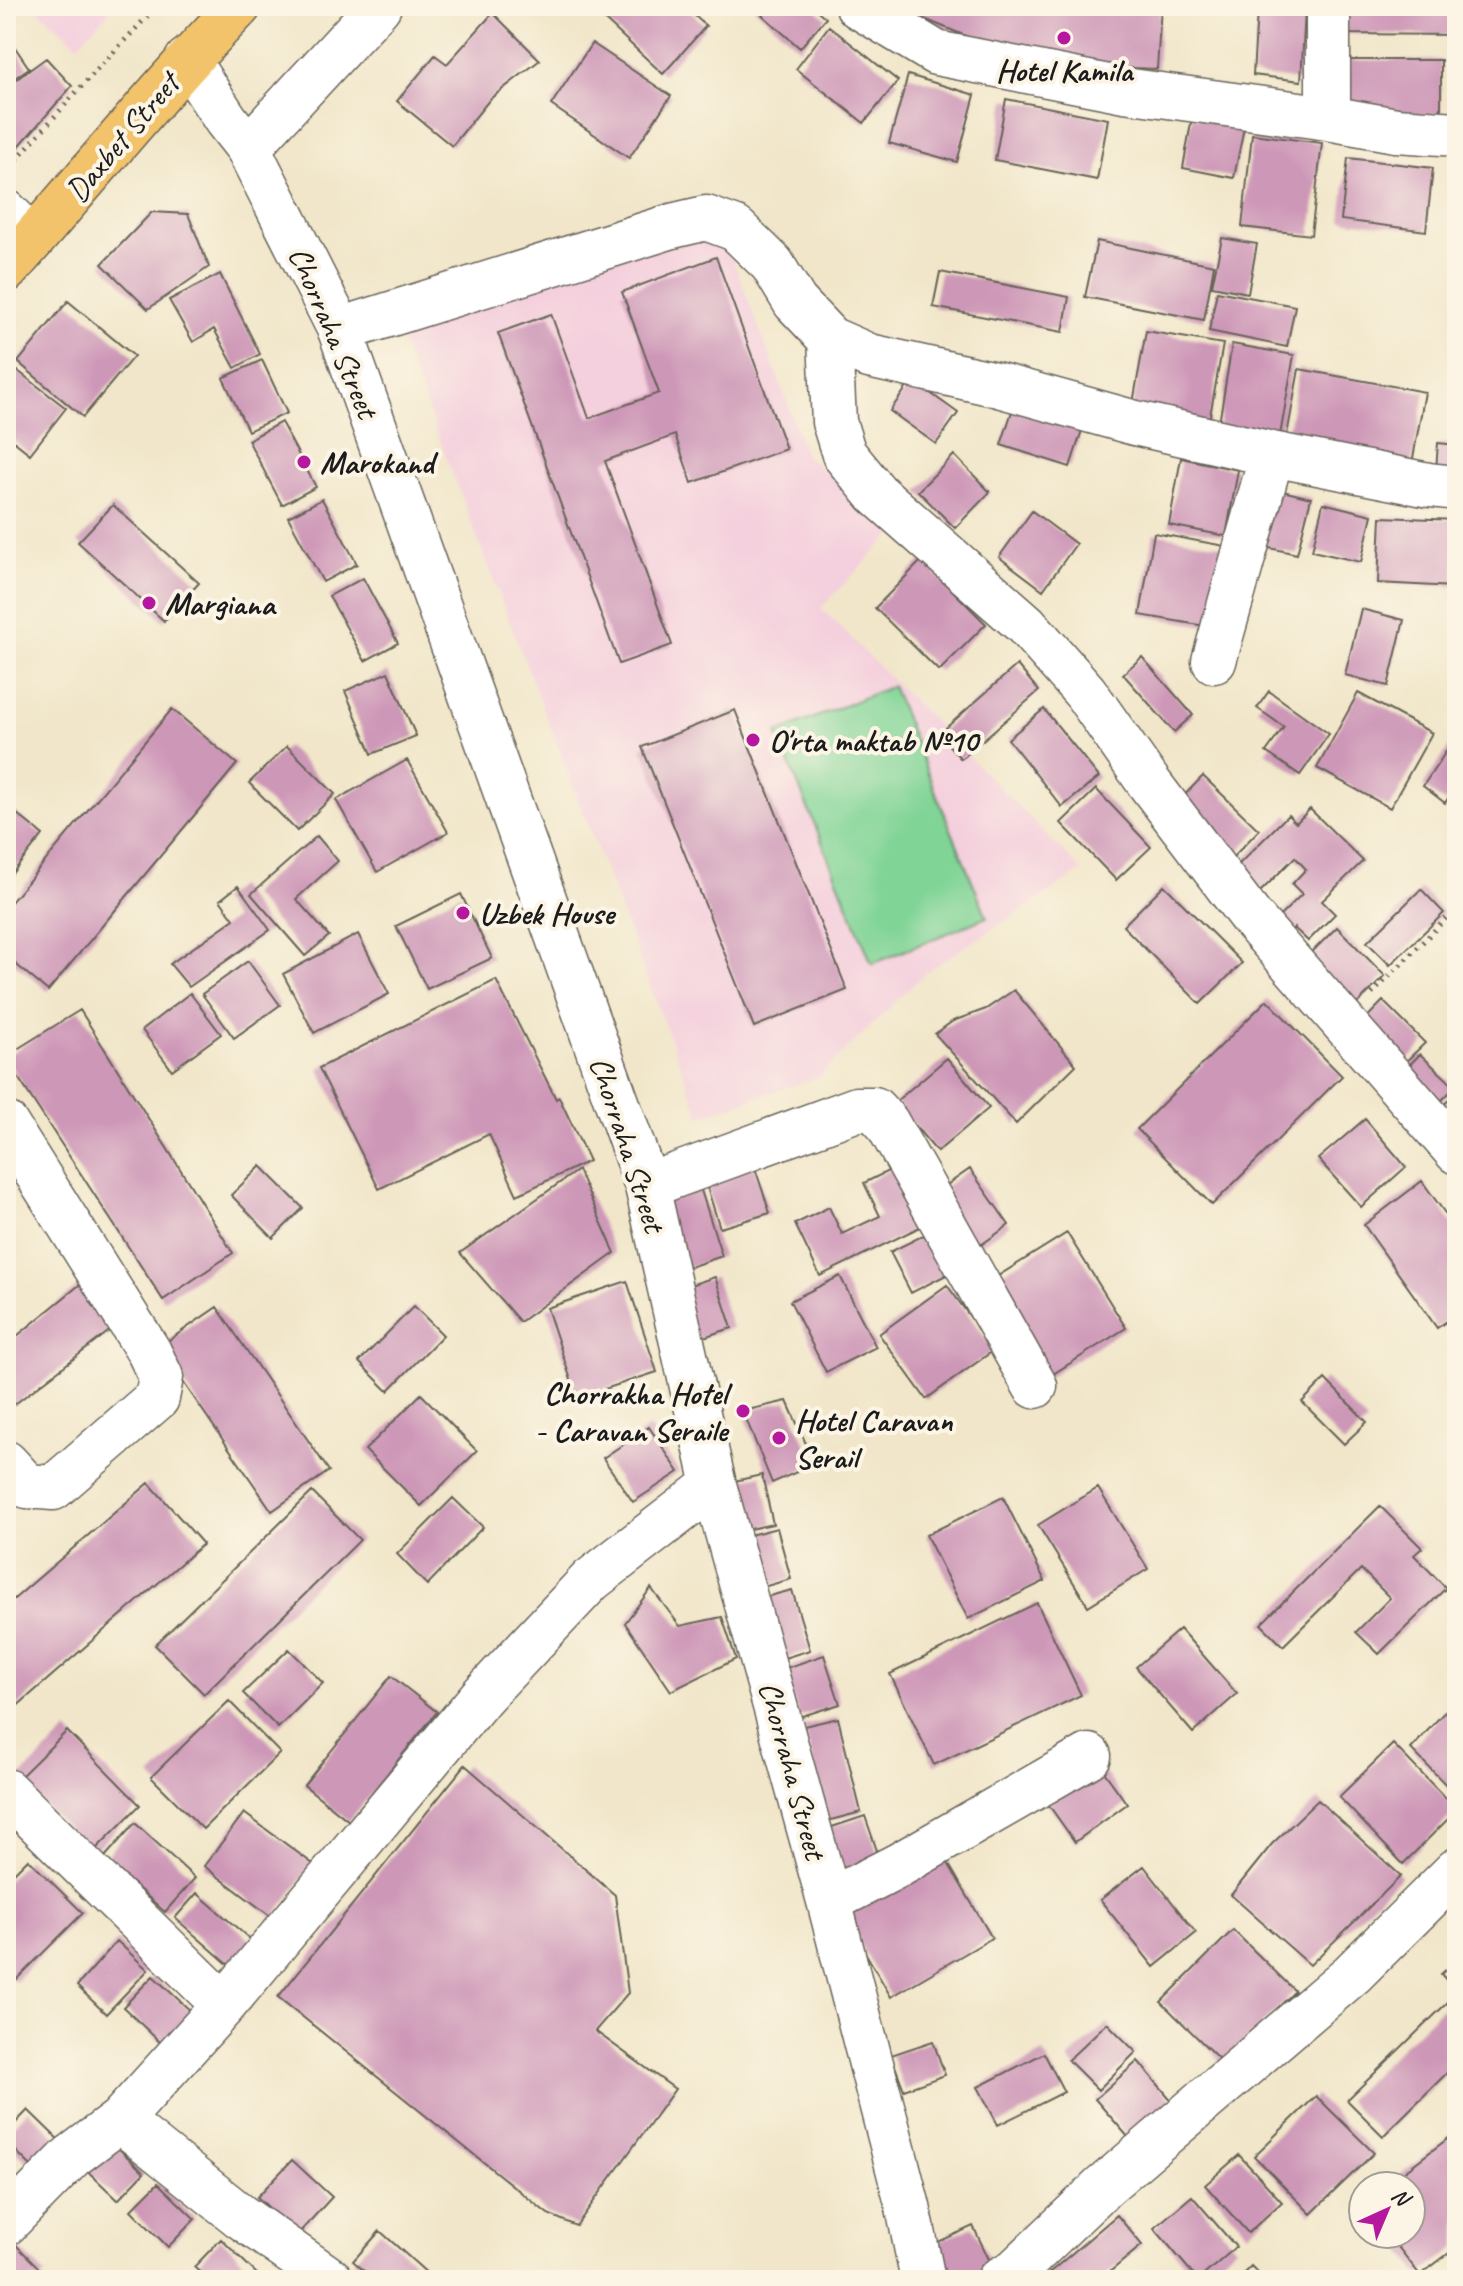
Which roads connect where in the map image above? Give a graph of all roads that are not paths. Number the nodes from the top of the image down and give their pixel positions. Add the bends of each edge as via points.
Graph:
1 (239, 6) edge
2 (379, 6) edge
3 (858, 6) edge
4 (1328, 6) edge
5 (187, 60) junction
6 (1328, 118) junction
7 (1457, 134) edge
8 (248, 148) junction
9 (15, 240) edge
10 (340, 330) junction
11 (830, 339) junction
12 (1272, 454) junction
13 (1457, 488) edge
14 (1214, 661) dead end
15 (6, 1124) edge
16 (1457, 1152) edge
17 (647, 1186) junction
18 (1035, 1386) dead end
19 (6, 1463) edge
20 (714, 1485) junction
21 (1089, 1756) dead end
22 (6, 1791) edge
23 (1457, 1870) edge
24 (829, 1901) junction
25 (224, 2005) junction
26 (120, 2120) junction
27 (6, 2223) edge
28 (331, 2280) edge
29 (923, 2280) edge
30 (999, 2280) edge

1 - 5 main road, Daxbet Street
2 - 8 street
3 - 6 street via 936,53 1124,90
4 - 6 street
5 - 8 street, Chorraha Street
5 - 9 main road, Daxbet Street
6 - 7 street
8 - 10 street, Chorraha Street
10 - 11 street via 706,218 736,229 772,264 795,302
10 - 17 street, Chorraha Street
11 - 12 street via 869,356
11 - 16 street via 834,422 844,454 876,493 1026,625 1085,692 1250,916
12 - 13 street
12 - 14 street
15 - 19 street via 161,1377 157,1398 53,1488 27,1486
17 - 18 street via 857,1109 874,1109 887,1123
17 - 20 street, Chorraha Street
20 - 24 street, Chorraha Street
20 - 25 street via 591,1580 482,1696
21 - 24 street
22 - 25 street
23 - 30 street via 1352,1974
24 - 29 street, Chorraha Street
25 - 26 street
26 - 27 street via 72,2156
26 - 28 street

